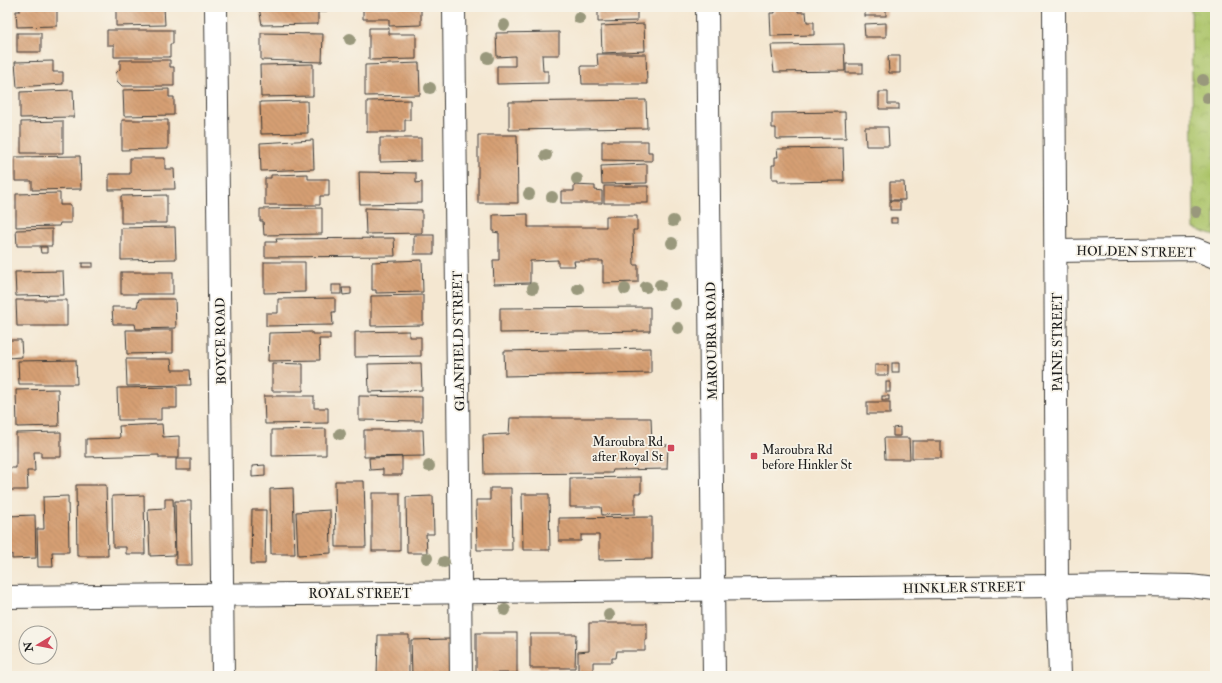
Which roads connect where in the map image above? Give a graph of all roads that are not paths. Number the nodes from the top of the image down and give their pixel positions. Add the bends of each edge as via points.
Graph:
1 (216, 7) edge
2 (454, 7) edge
3 (707, 7) edge
4 (1054, 7) edge
5 (1056, 251) junction
6 (1215, 257) edge
7 (1058, 586) junction
8 (1215, 589) edge
9 (713, 591) junction
10 (460, 592) junction
11 (223, 594) junction
12 (7, 597) edge
13 (223, 676) edge
14 (461, 676) edge
15 (714, 676) edge
16 (1060, 676) edge

1 - 11 street, BOYCE ROAD
2 - 10 street, GLANFIELD STREET
3 - 9 street, MAROUBRA ROAD
4 - 5 street, PAINE STREET
5 - 6 street, HOLDEN STREET via 1194,250
5 - 7 street, PAINE STREET
7 - 8 street, HINKLER STREET via 1190,586
7 - 9 street, HINKLER STREET
7 - 16 street, PAINE STREET
9 - 10 street, ROYAL STREET
9 - 15 street, MAROUBRA ROAD
10 - 11 street, ROYAL STREET
10 - 14 street, GLANFIELD STREET
11 - 12 street, ROYAL STREET
11 - 13 street, BOYCE ROAD

